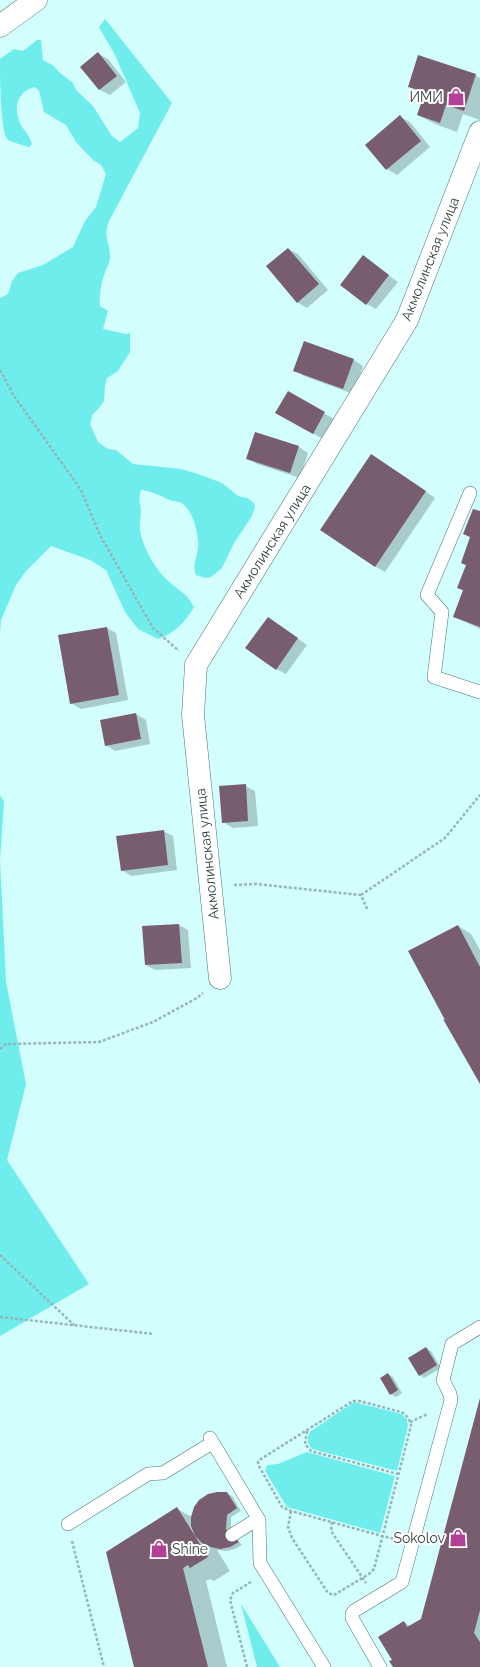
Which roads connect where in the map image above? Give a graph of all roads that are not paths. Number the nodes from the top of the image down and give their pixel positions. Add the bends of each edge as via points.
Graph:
1 (36, 0) edge
2 (0, 26) edge
3 (479, 136) edge
4 (470, 493) dead end
5 (480, 692) edge
6 (220, 978) road end
7 (480, 1327) edge
8 (258, 1520) junction
9 (68, 1524) road end
10 (232, 1535) dead end
11 (324, 1667) edge
12 (380, 1667) edge

1 - 2 street
3 - 6 street, Акмолинская улица via 407,320 196,665 193,715
4 - 5 lane via 427,595 442,612 434,676
7 - 12 lane via 456,1341 451,1348 443,1380 451,1400 402,1582 352,1614
8 - 9 lane via 211,1441 163,1473 148,1474
8 - 10 lane
8 - 11 lane via 260,1563

